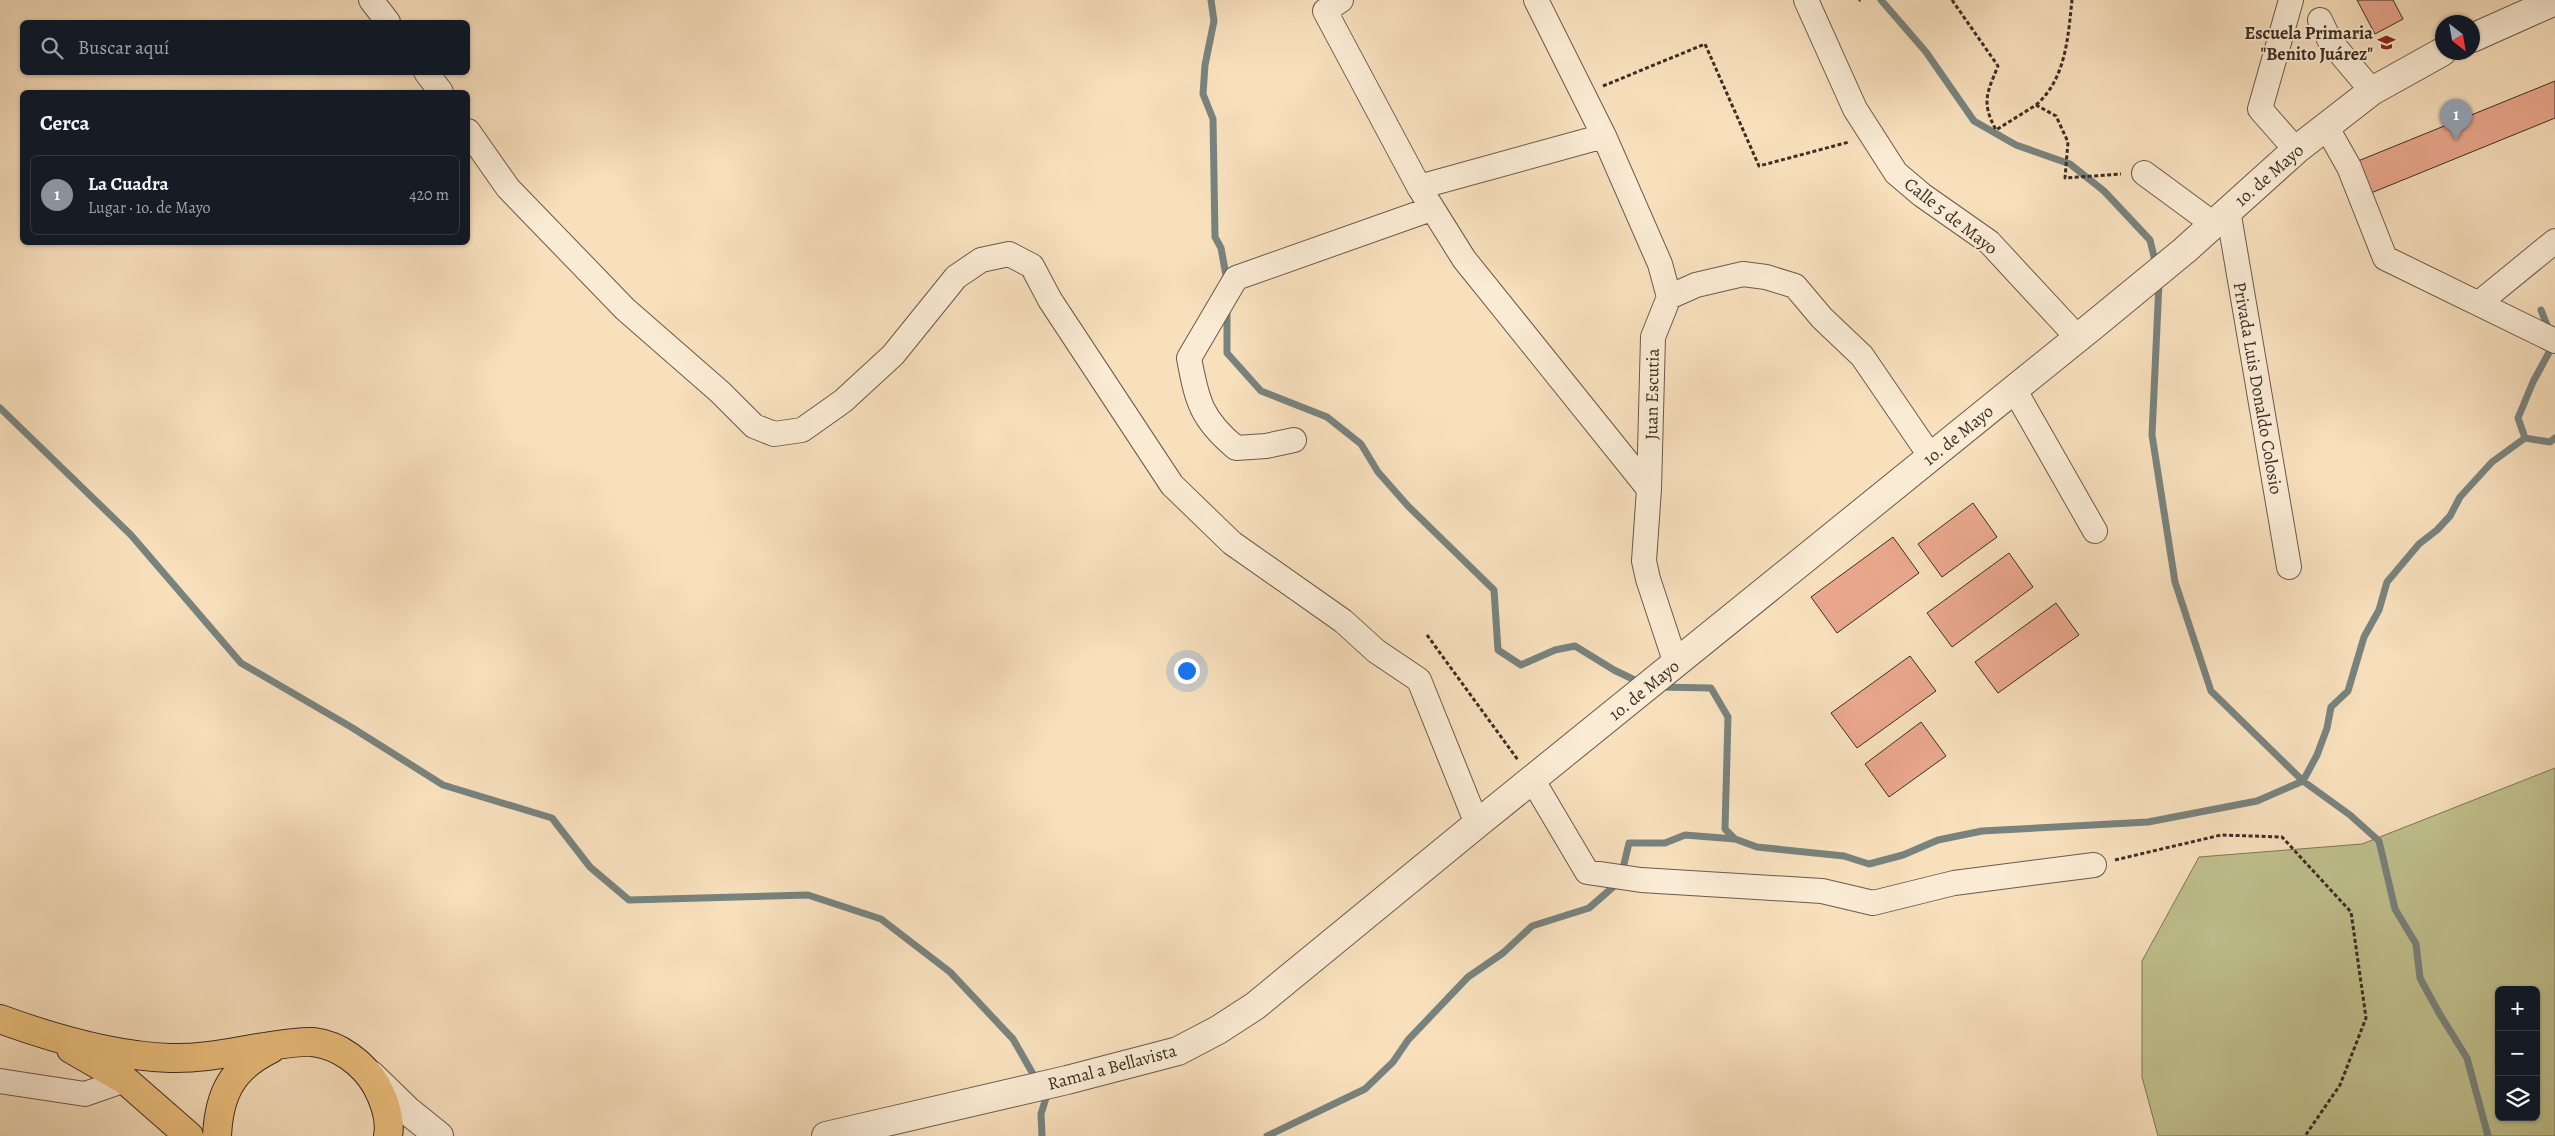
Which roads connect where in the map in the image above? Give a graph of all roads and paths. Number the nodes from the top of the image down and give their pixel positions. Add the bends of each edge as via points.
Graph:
1 (371, 0) edge
2 (1806, 0) edge
3 (1952, 0) edge
4 (2072, 0) edge
5 (2291, 0) edge
6 (2555, 1) edge
7 (1544, 2) edge
8 (1333, 6) edge
9 (386, 20) edge
10 (2320, 20) dead end
11 (2480, 34) edge
12 (2435, 56) edge
13 (428, 75) edge
14 (439, 90) edge
15 (2372, 91) junction
16 (1584, 94) junction
17 (2036, 106) junction
18 (2327, 128) junction
19 (470, 134) edge
20 (1604, 136) junction
21 (1871, 136) junction
22 (2296, 150) junction
23 (2144, 173) joint
24 (1419, 187) junction
25 (1431, 208) junction
26 (2220, 217) junction
27 (2555, 241) edge
28 (1669, 297) junction
29 (2479, 303) junction
30 (2086, 331) junction
31 (2555, 341) edge
32 (2014, 389) junction
33 (1294, 440) dead end
34 (1931, 457) junction
35 (1649, 489) junction
36 (2095, 531) dead end
37 (2289, 567) dead end
38 (1427, 635) dead end
39 (1676, 664) junction
40 (1532, 779) junction
41 (1477, 824) junction
42 (2094, 865) joint
43 (0, 1019) edge
44 (45, 1035) junction
45 (281, 1044) junction
46 (368, 1072) junction
47 (126, 1080) junction
48 (0, 1081) edge
49 (893, 1120) junction
50 (189, 1136) edge
51 (217, 1136) edge
52 (388, 1136) edge
53 (438, 1136) edge
54 (826, 1136) edge
55 (869, 1136) edge
56 (2305, 1136) edge

1 - 9 street
2 - 21 street, Calle 5 de Mayo via 1854,109
3 - 17 path via 1998,66 1986,94 1988,114 1996,130
4 - 17 path via 2068,47 2049,94
5 - 22 street via 2260,109
6 - 11 street
7 - 16 street
8 - 24 street
10 - 15 street via 2330,41
12 - 15 street, 1o. de Mayo
13 - 14 street
15 - 18 street, 1o. de Mayo
16 - 20 street
16 - 21 path via 1705,44 1759,166
17 - 23 path via 2056,116 2068,142 2065,178
18 - 22 street, 1o. de Mayo
18 - 29 street via 2349,167 2385,258
19 - 41 street via 508,188 625,309 754,426 774,434 802,430 843,401 893,355 956,277 981,260 1009,254 1032,266 1050,300 1172,485 1232,543 1343,621 1376,651 1419,680
20 - 24 street
20 - 28 street via 1660,264
21 - 30 street, Calle 5 de Mayo via 1896,173 1990,242
22 - 26 street, 1o. de Mayo
23 - 26 street
24 - 25 street
25 - 33 street via 1236,278 1189,358 1196,397 1217,432 1236,448
25 - 35 street via 1464,259
26 - 30 street, 1o. de Mayo
26 - 37 street, Privada Luis Donaldo Colosio
27 - 29 street
28 - 34 street via 1696,285 1742,274 1794,286 1862,356
28 - 35 street, Juan Escutia via 1653,337
29 - 31 street
30 - 32 street, 1o. de Mayo
32 - 34 street, 1o. de Mayo
32 - 36 street
34 - 39 street, 1o. de Mayo
35 - 39 street, Juan Escutia via 1644,561
38 - 40 path
39 - 40 street, 1o. de Mayo
40 - 41 street, 1o. de Mayo
40 - 42 street via 1587,872 1641,880 1822,891 1872,903 1954,883
41 - 49 street, Ramal a Bellavista via 1255,1006 1178,1051
42 - 56 path via 2221,835 2282,836 2351,912 2366,1018 2340,1085
43 - 44 main road
44 - 45 main road via 139,1055 169,1058 206,1057
44 - 47 main road
45 - 46 main road via 313,1042 344,1052
45 - 51 main road via 253,1058 230,1081 218,1110
46 - 52 main road via 384,1099
46 - 53 street
47 - 48 street via 85,1094
47 - 50 main road
49 - 54 street, Ramal a Bellavista
49 - 55 street

